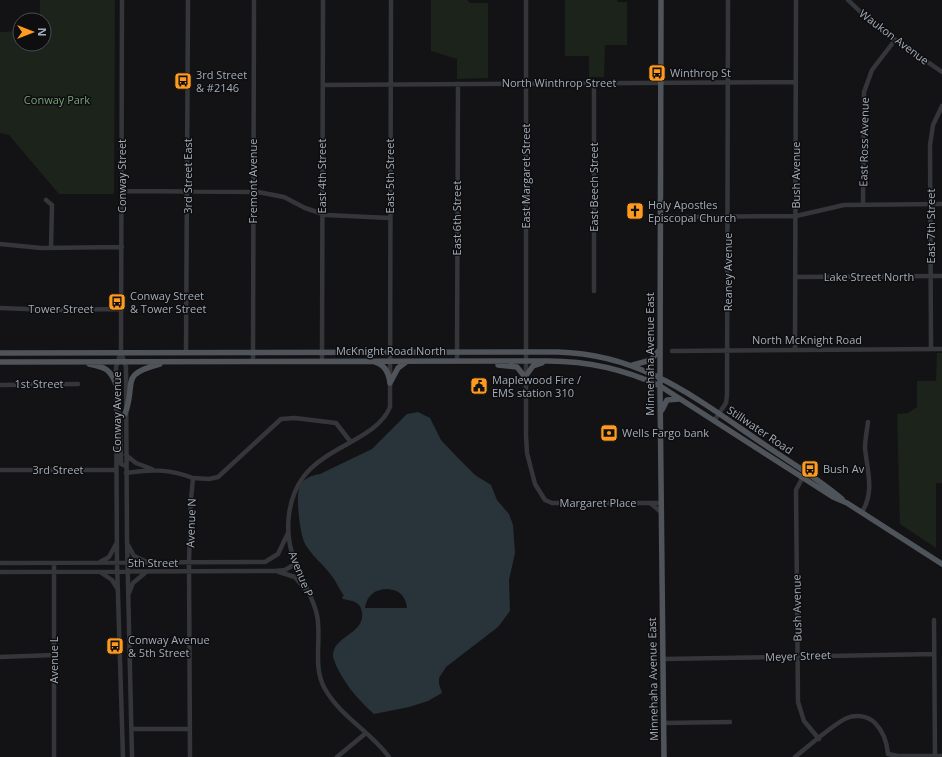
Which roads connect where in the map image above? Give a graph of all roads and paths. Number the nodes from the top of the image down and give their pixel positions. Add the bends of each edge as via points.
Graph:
1 (122, 0) edge
2 (188, 0) edge
3 (254, 0) edge
4 (323, 0) edge
5 (391, 0) edge
6 (526, 0) edge
7 (661, 0) edge
8 (728, 0) edge
9 (796, 0) edge
10 (848, 0) edge
11 (895, 40) junction
12 (942, 72) edge
13 (661, 82) junction
14 (728, 82) junction
15 (796, 82) junction
16 (526, 83) junction
17 (594, 83) junction
18 (391, 84) junction
19 (458, 84) junction
20 (323, 85) junction
21 (942, 106) edge
22 (122, 191) junction
23 (188, 191) junction
24 (253, 191) junction
25 (46, 200) dead end
26 (863, 204) junction
27 (931, 204) junction
28 (942, 204) edge
29 (322, 214) junction
30 (727, 216) junction
31 (796, 216) junction
32 (660, 217) junction
33 (390, 218) junction
34 (0, 244) edge
35 (122, 247) junction
36 (51, 248) junction
37 (942, 276) edge
38 (795, 277) junction
39 (931, 277) junction
40 (594, 291) dead end
41 (0, 308) edge
42 (122, 309) junction
43 (660, 348) junction
44 (931, 349) junction
45 (942, 349) edge
46 (728, 350) junction
47 (796, 350) junction
48 (672, 351) dead end
49 (121, 352) junction
50 (253, 352) junction
51 (322, 352) junction
52 (390, 352) junction
53 (457, 352) junction
54 (525, 352) junction
55 (0, 353) edge
56 (186, 353) junction
57 (253, 361) junction
58 (322, 361) junction
59 (369, 361) junction
60 (390, 361) junction
61 (408, 361) junction
62 (457, 361) junction
63 (489, 361) junction
64 (525, 361) junction
65 (548, 361) junction
66 (0, 362) edge
67 (10, 362) junction
68 (71, 362) junction
69 (121, 362) junction
70 (169, 362) junction
71 (632, 364) junction
72 (0, 367) edge
73 (525, 377) junction
74 (660, 377) junction
75 (390, 383) junction
76 (78, 384) dead end
77 (116, 384) junction
78 (0, 385) edge
79 (660, 386) junction
80 (680, 399) junction
81 (116, 412) junction
82 (125, 414) junction
83 (719, 414) junction
84 (660, 416) junction
85 (714, 421) junction
86 (868, 422) dead end
87 (350, 441) junction
88 (126, 455) junction
89 (126, 466) junction
90 (152, 469) junction
91 (0, 470) edge
92 (116, 470) junction
93 (126, 473) junction
94 (804, 475) junction
95 (193, 478) junction
96 (650, 503) junction
97 (661, 503) junction
98 (661, 512) junction
99 (862, 512) junction
100 (289, 531) junction
101 (117, 536) junction
102 (127, 540) junction
103 (0, 562) edge
104 (54, 563) junction
105 (98, 563) junction
106 (117, 563) junction
107 (127, 563) junction
108 (152, 563) junction
109 (190, 563) junction
110 (295, 564) junction
111 (942, 564) edge
112 (275, 571) junction
113 (0, 572) edge
114 (9, 572) junction
115 (54, 572) junction
116 (98, 572) junction
117 (118, 572) junction
118 (128, 572) junction
119 (148, 572) junction
120 (190, 572) junction
121 (0, 575) edge
122 (118, 591) junction
123 (128, 597) junction
124 (311, 597) junction
125 (934, 620) dead end
126 (934, 654) junction
127 (54, 655) junction
128 (798, 656) junction
129 (0, 657) edge
130 (663, 659) junction
131 (730, 722) dead end
132 (663, 723) junction
133 (132, 729) junction
134 (190, 729) junction
135 (366, 733) junction
136 (819, 739) junction
137 (886, 756) edge
138 (936, 756) edge
139 (942, 756) edge
140 (54, 757) edge
141 (123, 757) edge
142 (132, 757) edge
143 (190, 757) edge
144 (337, 757) edge
145 (389, 757) edge
146 (664, 757) edge
147 (795, 757) edge

1 - 22 street, Conway Street
2 - 23 street, 3rd Street East
3 - 24 street, Fremont Avenue
4 - 20 street, East 4th Street
5 - 18 street, East 5th Street
6 - 16 street, East Margaret Street
7 - 13 main road, Minnehaha Avenue East
8 - 14 street, Reaney Avenue
9 - 15 street, Bush Avenue
10 - 11 street, Waukon Avenue
11 - 12 street, Waukon Avenue
11 - 26 street, East Ross Avenue via 872,70 864,92
13 - 14 street, North Winthrop Street
13 - 17 street, North Winthrop Street
13 - 32 main road, Minnehaha Avenue East
14 - 15 street, North Winthrop Street
14 - 30 street, Reaney Avenue
15 - 31 street, Bush Avenue
16 - 17 street, North Winthrop Street
16 - 19 street, North Winthrop Street
16 - 54 street, East Margaret Street
17 - 40 street, East Beech Street
18 - 19 street, North Winthrop Street
18 - 20 street, North Winthrop Street
18 - 33 street, East 5th Street
19 - 53 street, East 6th Street
20 - 29 street, East 4th Street
21 - 27 street, East 7th Street via 931,135
22 - 23 street
22 - 35 street, Conway Street
23 - 24 street
23 - 56 street, 3rd Street East
24 - 29 street via 284,197
24 - 50 street, Fremont Avenue
25 - 36 street via 52,205
26 - 27 street
26 - 31 street via 844,205
27 - 28 street
27 - 39 street, East 7th Street
29 - 33 street
29 - 51 street, East 4th Street
30 - 31 street
30 - 32 street
30 - 46 street, Reaney Avenue
31 - 38 street, Bush Avenue
32 - 43 main road, Minnehaha Avenue East
33 - 52 street, East 5th Street
34 - 36 street
35 - 36 street
35 - 42 street, Conway Street
37 - 39 street, Lake Street North
38 - 39 street, Lake Street North
38 - 47 street, Bush Avenue
39 - 44 street, East 7th Street
41 - 42 street, Tower Street
42 - 49 street, Conway Street
43 - 71 main road via 651,360
43 - 74 main road, Minnehaha Avenue East
44 - 45 street, North McKnight Road
44 - 47 street, North McKnight Road
46 - 47 street, North McKnight Road
46 - 48 street, North McKnight Road
46 - 83 street, Reaney Avenue via 728,395
49 - 55 main road
49 - 56 main road, McKnight Road North
49 - 69 street, Conway Avenue
50 - 51 main road, McKnight Road North
50 - 56 main road, McKnight Road North
50 - 57 street, Fremont Avenue
51 - 52 main road, McKnight Road North
51 - 58 street, East 4th Street
52 - 53 main road, McKnight Road North
52 - 60 street, East 5th Street
53 - 54 main road, McKnight Road North
53 - 62 street, East 6th Street
54 - 64 street, East Margaret Street
54 - 71 main road, McKnight Road North via 576,352
57 - 58 main road, McKnight Road North
57 - 70 main road, McKnight Road North
58 - 59 main road, McKnight Road North
59 - 60 main road, McKnight Road North
59 - 75 main road via 379,363 384,368
60 - 61 main road, McKnight Road North
60 - 75 street, Avenue P
61 - 62 main road, McKnight Road North
61 - 75 main road via 398,368
62 - 63 main road, McKnight Road North
63 - 64 main road, McKnight Road North
63 - 73 main road via 517,367
64 - 65 main road, McKnight Road North
64 - 73 street, Margaret Place
65 - 73 main road via 533,366
65 - 79 main road, McKnight Road North via 582,362 604,366
66 - 67 main road
67 - 68 main road
67 - 72 main road
68 - 69 main road
68 - 77 main road via 106,369
69 - 70 main road, McKnight Road North
69 - 77 street, Conway Avenue via 116,367
69 - 82 street, Conway Avenue via 126,367
70 - 82 main road via 134,374 130,382
71 - 74 main road, McKnight Road North
73 - 96 street, Margaret Place via 527,453 535,484 545,500 559,503
74 - 79 main road, Minnehaha Avenue East
74 - 83 main road, Stillwater Road
75 - 87 street, Avenue P via 391,400 386,415 377,426
76 - 78 street, 1st Street
77 - 81 street, Conway Avenue
79 - 80 main road, Stillwater Road
79 - 84 main road, Minnehaha Avenue East
80 - 84 main road via 667,400
80 - 85 main road, Stillwater Road
81 - 89 street via 120,417 121,464
81 - 92 street, Conway Avenue
82 - 88 street, Conway Avenue
83 - 85 street, Reaney Avenue
83 - 94 main road, Stillwater Road
84 - 97 main road, Minnehaha Avenue East
85 - 94 main road, Stillwater Road
86 - 99 street via 865,447 869,468 869,490
87 - 95 street via 336,423 295,418 281,419 218,477
87 - 100 street, Avenue P via 322,458 304,477 293,499
88 - 89 street, Conway Avenue
88 - 90 street via 136,463
89 - 93 street, Conway Avenue
90 - 93 street
90 - 95 street via 176,472
91 - 92 street, 3rd Street
92 - 101 street, Conway Avenue
93 - 102 street, Conway Avenue
94 - 99 main road, Stillwater Road
94 - 128 street, Bush Avenue via 796,490
95 - 109 street, Avenue N
96 - 97 street, Margaret Place
96 - 98 street, Margaret Place
97 - 98 main road, Minnehaha Avenue East
98 - 130 main road, Minnehaha Avenue East
99 - 111 main road, Stillwater Road
100 - 109 street, 5th Street via 278,554 265,562
100 - 110 street, Avenue P via 290,548
101 - 105 street via 113,552
101 - 106 street, Conway Avenue
102 - 107 street, Conway Avenue
102 - 108 street via 134,556
103 - 104 street, 5th Street
104 - 105 street, 5th Street
104 - 115 street, Avenue L
105 - 106 street, 5th Street
106 - 107 street, 5th Street
106 - 117 street, Conway Avenue
107 - 108 street, 5th Street
107 - 118 street, Conway Avenue
108 - 109 street, 5th Street
109 - 120 street, Avenue N
110 - 112 street, 5th Street via 285,570
110 - 124 street, Avenue P
112 - 120 street, 5th Street
112 - 124 street via 295,577
113 - 114 street, 5th Street
114 - 115 street, 5th Street
114 - 121 street
115 - 116 street, 5th Street
115 - 127 street, Avenue L
116 - 117 street, 5th Street
116 - 122 street via 112,580
117 - 118 street, 5th Street
117 - 122 street, Conway Avenue
118 - 119 street, 5th Street
118 - 123 street, Conway Avenue
119 - 120 street, 5th Street
119 - 123 street via 132,583
120 - 134 street, Avenue N
122 - 141 street, Conway Avenue
123 - 133 street, Conway Avenue
124 - 135 street, Avenue P via 317,616 318,668 324,687 336,704
125 - 126 street
126 - 128 street, Meyer Street
126 - 138 street
127 - 129 street
127 - 140 street, Avenue L
128 - 130 street, Meyer Street
128 - 136 street, Bush Avenue via 799,709 804,721
130 - 132 main road, Minnehaha Avenue East
131 - 132 street
132 - 146 main road, Minnehaha Avenue East
133 - 134 street
133 - 142 street, Conway Avenue
134 - 143 street, Avenue N
135 - 144 street
135 - 145 street, Avenue P
136 - 137 street via 847,718 862,716 871,720 881,730 887,743
136 - 147 street
137 - 138 street
138 - 139 street

